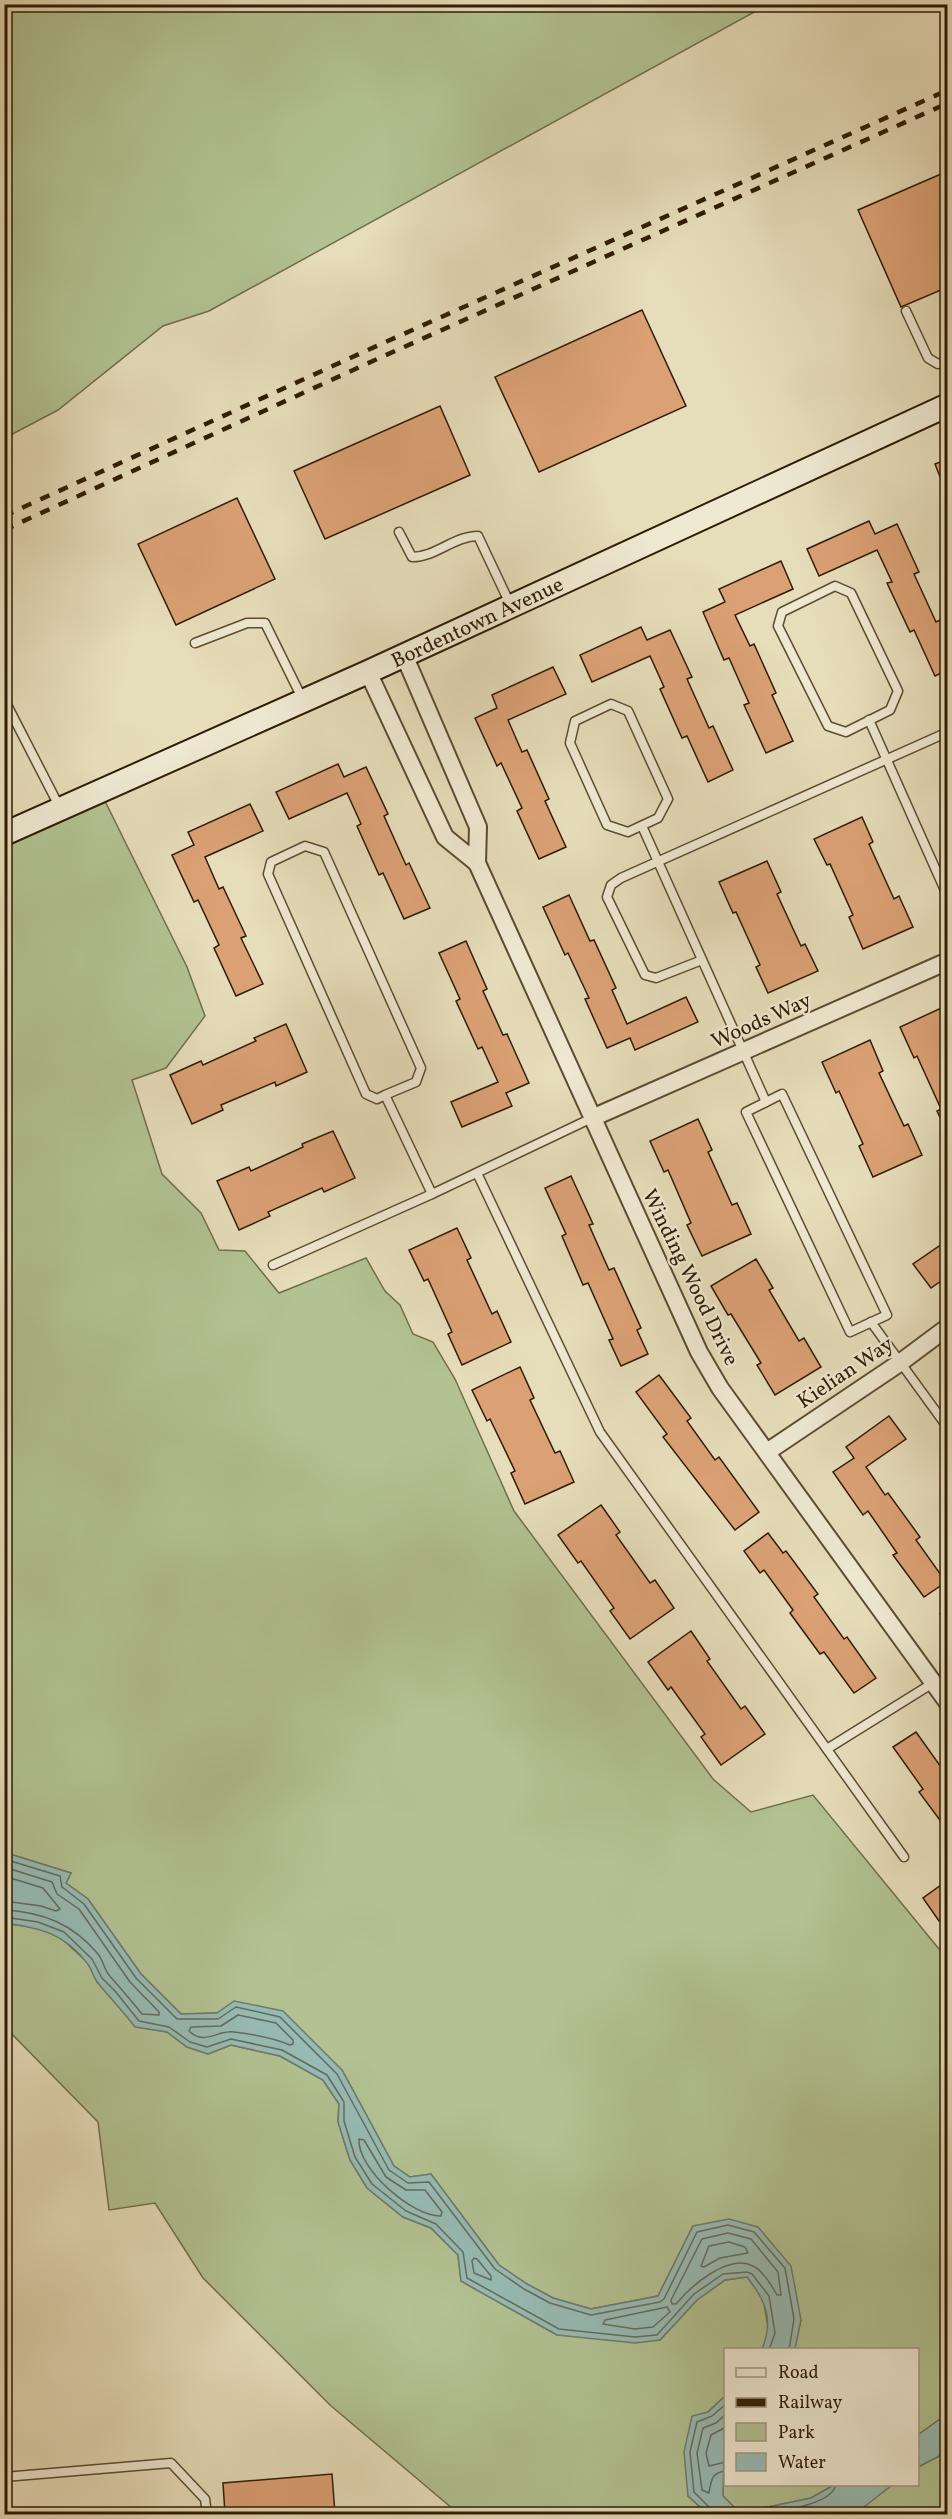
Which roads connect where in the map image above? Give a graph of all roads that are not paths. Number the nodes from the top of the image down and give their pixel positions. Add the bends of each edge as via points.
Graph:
1 (906, 312) dead end
2 (948, 360) edge
3 (948, 405) edge
4 (399, 532) dead end
5 (511, 606) junction
6 (195, 643) dead end
7 (404, 655) junction
8 (368, 672) junction
9 (4, 699) edge
10 (303, 700) junction
11 (869, 720) junction
12 (948, 732) edge
13 (887, 761) junction
14 (61, 808) junction
15 (642, 825) junction
16 (4, 834) edge
17 (658, 862) junction
18 (477, 863) junction
19 (948, 897) edge
20 (702, 960) junction
21 (948, 962) edge
22 (744, 1053) junction
23 (385, 1095) junction
24 (766, 1102) junction
25 (592, 1118) junction
26 (477, 1173) junction
27 (432, 1194) junction
28 (273, 1265) dead end
29 (871, 1322) junction
30 (948, 1327) edge
31 (901, 1362) junction
32 (948, 1428) edge
33 (767, 1452) junction
34 (933, 1683) junction
35 (948, 1703) edge
36 (827, 1749) junction
37 (904, 1857) dead end
38 (4, 2477) edge
39 (207, 2514) edge

1 - 2 lane via 928,358 938,364
3 - 5 main road, Bordentown Avenue
4 - 5 lane via 412,557 423,557 468,536 478,536
5 - 7 main road, Bordentown Avenue
6 - 10 lane via 247,623 265,623
7 - 8 main road, Bordentown Avenue
7 - 18 street, Winding Wood Drive via 478,827
8 - 10 main road, Bordentown Avenue
8 - 18 street, Winding Wood Drive via 445,837
9 - 14 lane
10 - 14 main road, Bordentown Avenue
11 - 11 lane via 890,710 898,691 851,592 835,586 782,612 778,626 828,726 846,732
11 - 13 lane
12 - 13 lane
13 - 17 lane
13 - 19 lane
14 - 16 main road, Bordentown Avenue
15 - 15 lane via 658,818 668,799 628,711 611,704 575,720 570,743 607,825 628,832
15 - 17 lane
17 - 20 lane
17 - 20 lane via 621,878 611,885 607,897 645,975 656,978
18 - 25 street, Winding Wood Drive
20 - 22 lane
21 - 22 street, Woods Way
22 - 24 lane
22 - 25 street, Woods Way
23 - 23 lane via 377,1099 366,1094 268,874 271,862 306,846 324,852 421,1068 416,1082
23 - 27 lane
24 - 29 lane via 782,1094 886,1315
24 - 29 lane via 746,1112 845,1322 850,1332
25 - 26 lane
25 - 33 street, Winding Wood Drive via 699,1352
26 - 27 lane
26 - 36 lane via 600,1432
27 - 28 lane
29 - 31 lane
30 - 31 street, Kielian Way
31 - 32 lane
31 - 33 street, Kielian Way
33 - 34 street, Winding Wood Drive
34 - 35 street, Winding Wood Drive
34 - 36 lane
36 - 37 lane
38 - 39 lane via 171,2463 205,2499

